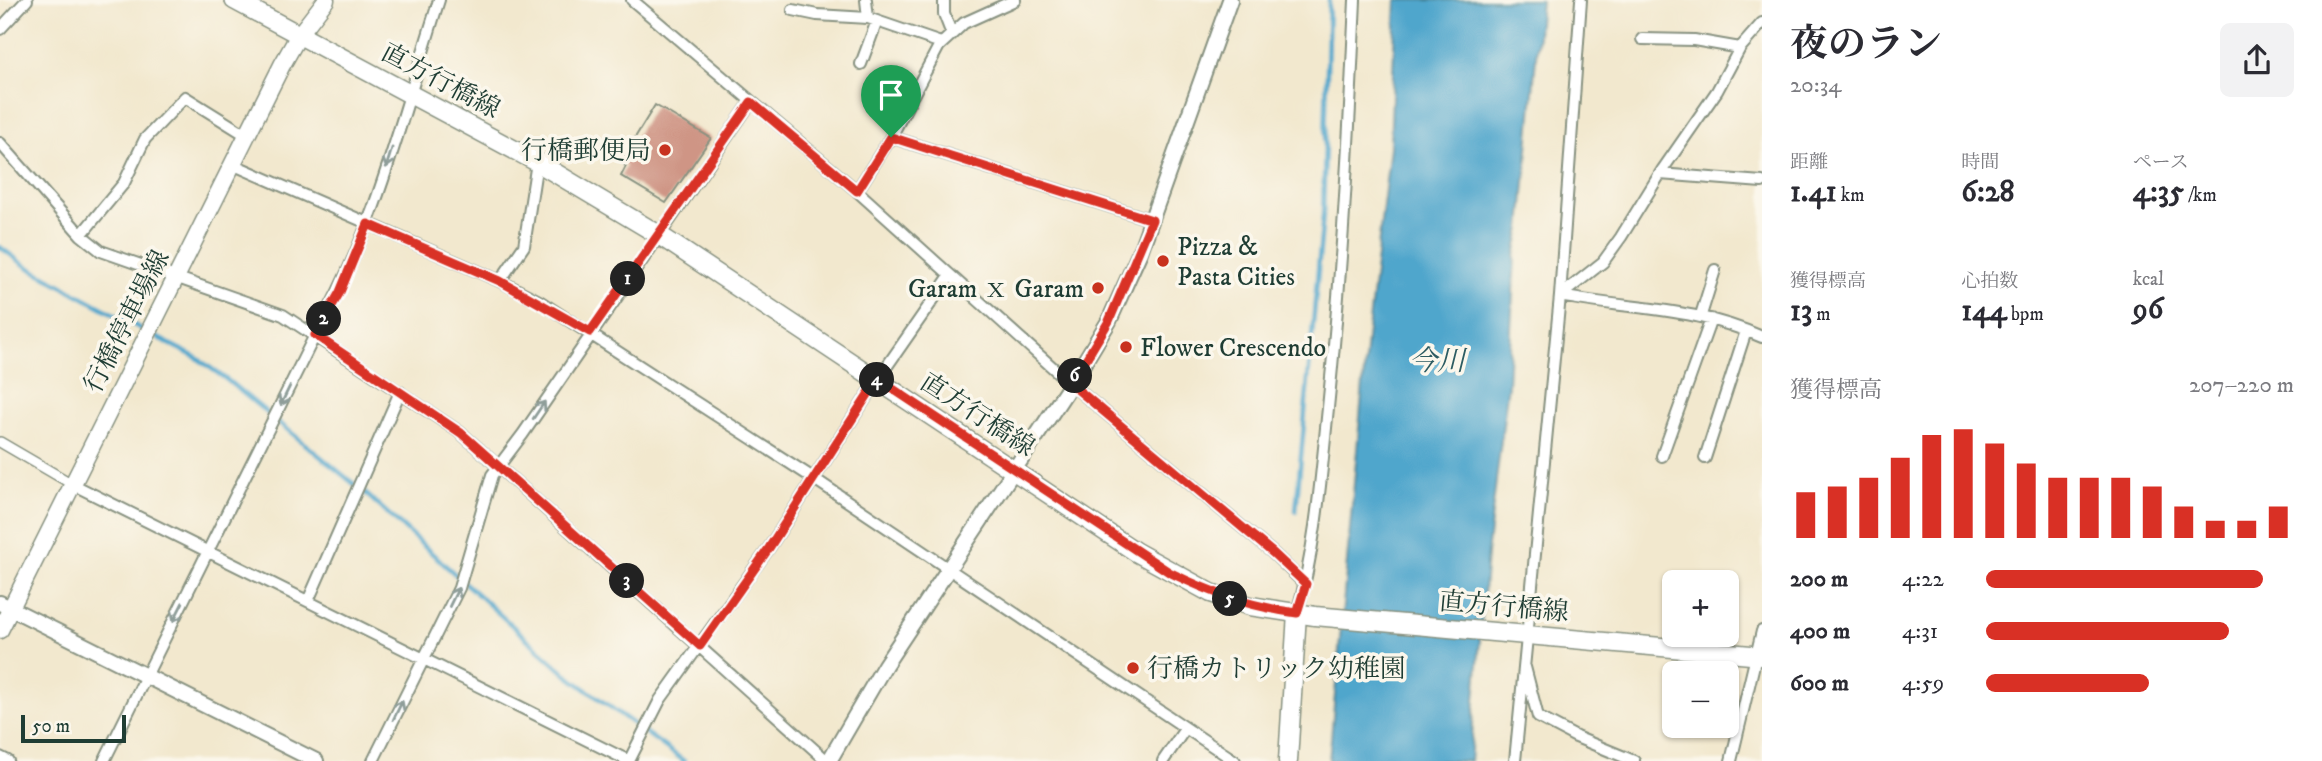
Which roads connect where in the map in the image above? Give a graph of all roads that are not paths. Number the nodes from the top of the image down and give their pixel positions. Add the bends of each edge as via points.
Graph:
1 (27, 0) edge
2 (234, 0) edge
3 (326, 0) edge
4 (439, 0) edge
5 (632, 0) edge
6 (866, 0) edge
7 (944, 0) edge
8 (1015, 0) edge
9 (1230, 0) edge
10 (1355, 0) edge
11 (1581, 0) edge
12 (793, 10) dead end
13 (872, 19) junction
14 (1762, 23) edge
15 (1, 25) edge
16 (951, 32) junction
17 (299, 35) junction
18 (1642, 39) dead end
19 (941, 43) junction
20 (1740, 48) junction
21 (861, 64) dead end
22 (409, 93) junction
23 (751, 102) junction
24 (246, 135) junction
25 (891, 137) junction
26 (0, 143) edge
27 (537, 162) junction
28 (232, 164) junction
29 (1660, 174) junction
30 (1762, 181) edge
31 (857, 191) junction
32 (1152, 220) junction
33 (368, 224) junction
34 (81, 235) junction
35 (659, 235) junction
36 (1715, 270) dead end
37 (950, 277) junction
38 (175, 279) junction
39 (500, 281) junction
40 (1560, 296) junction
41 (1706, 317) junction
42 (1746, 331) junction
43 (590, 332) junction
44 (315, 335) junction
45 (1762, 337) edge
46 (878, 379) junction
47 (1071, 384) junction
48 (400, 391) junction
49 (0, 442) edge
50 (1662, 456) dead end
51 (1705, 458) dead end
52 (497, 464) junction
53 (1014, 469) junction
54 (813, 478) junction
55 (72, 484) junction
56 (208, 551) junction
57 (948, 571) junction
58 (1306, 584) junction
59 (308, 601) junction
60 (5, 606) edge
61 (1306, 615) junction
62 (0, 630) edge
63 (1762, 631) edge
64 (1522, 634) junction
65 (700, 646) junction
66 (1758, 656) edge
67 (423, 658) junction
68 (1524, 665) junction
69 (146, 676) junction
70 (1185, 729) junction
71 (0, 757) edge
72 (1627, 760) edge
73 (8, 761) edge
74 (104, 761) edge
75 (316, 761) edge
76 (373, 761) edge
77 (629, 761) edge
78 (828, 761) edge
79 (1163, 761) edge
80 (1235, 761) edge
81 (1288, 761) edge
82 (1515, 761) edge
83 (1731, 761) edge

1 - 15 street
2 - 17 main road, 直方行橋線
3 - 17 main road, 行橋停車場線
4 - 22 street
5 - 23 street
6 - 13 street
7 - 16 street
8 - 16 street
9 - 32 street
10 - 58 street via 1340,295
11 - 40 street
12 - 13 street
13 - 19 street
13 - 21 street
14 - 20 street
16 - 19 street
17 - 22 main road, 直方行橋線
17 - 24 main road, 行橋停車場線
18 - 20 street via 1693,40
19 - 25 street
20 - 29 street via 1717,91
22 - 27 main road, 直方行橋線
22 -> 33 street
23 - 31 street
23 - 35 street
24 - 28 main road, 行橋停車場線
24 - 34 street via 185,97 145,139 124,183
25 - 31 street
25 - 32 street
26 - 34 street
27 - 35 main road, 直方行橋線
27 - 39 street via 524,246
28 - 33 street
28 - 38 main road, 行橋停車場線
29 - 30 street
29 - 40 street via 1603,262
31 - 37 street
32 - 47 street via 1109,321
33 - 39 street
33 - 44 street via 340,292
34 - 38 street via 118,260
35 - 43 street
35 - 46 main road, 直方行橋線
36 - 41 street
37 - 46 street
37 - 47 street
38 - 44 street via 283,315
38 - 55 main road, 行橋停車場線
39 - 43 street
40 - 41 street
40 - 64 street
41 - 42 street
41 - 50 street
42 - 45 street
42 - 51 street
52 -> 43 street via 523,434
43 - 54 street
44 - 48 street
44 -> 56 street
46 - 53 main road, 直方行橋線
46 - 54 street
47 - 53 street
47 - 58 street
48 - 52 street
48 - 59 street
49 - 55 street
52 - 65 street
67 -> 52 street via 465,571
53 - 57 street
53 - 61 main road, 直方行橋線 via 1169,572 1211,593 1251,606
54 - 57 street
54 - 65 street
55 - 56 street
55 - 60 main road, 行橋停車場線
56 - 59 street
56 -> 69 street
57 - 70 street
57 - 78 street
58 - 61 street
59 - 67 street
60 - 62 main road, 行橋停車場線
60 - 69 street
61 - 64 main road, 直方行橋線
61 - 81 main road
63 - 66 street
64 - 66 main road, 直方行橋線
64 - 68 street
65 - 77 street via 660,700
65 - 78 street
66 - 83 street
76 -> 67 street
67 - 77 street
68 - 72 street via 1538,717
68 - 82 street
69 - 74 street
69 - 75 street
70 - 79 street
70 - 80 street
71 - 73 street

